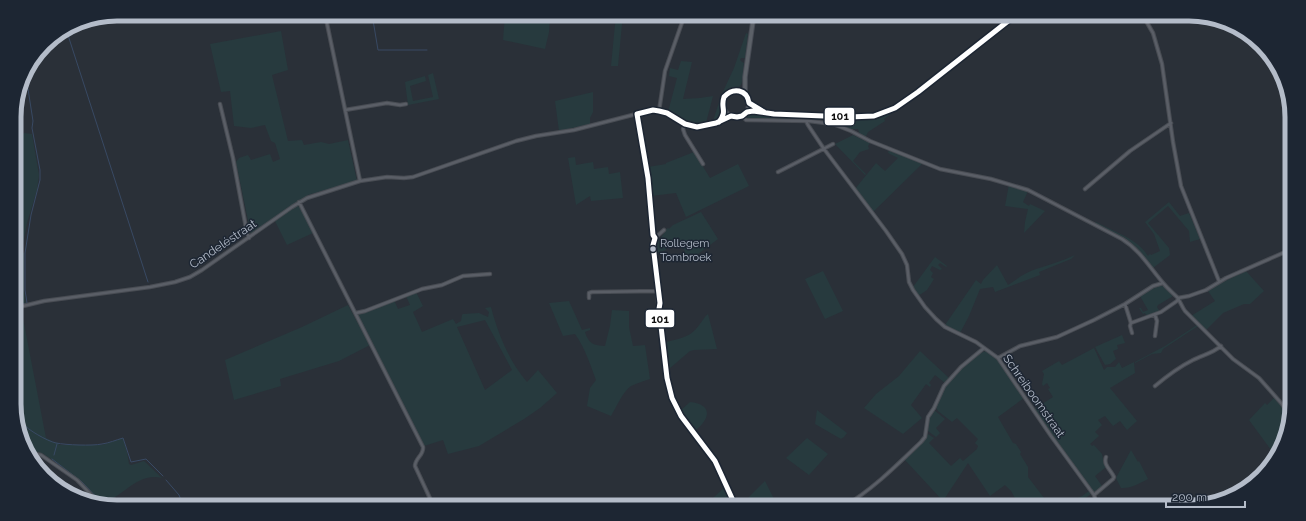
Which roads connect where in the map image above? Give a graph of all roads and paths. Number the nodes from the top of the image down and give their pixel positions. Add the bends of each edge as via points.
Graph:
1 (326, 21) edge
2 (683, 21) edge
3 (753, 21) edge
4 (1008, 21) edge
5 (1147, 21) edge
6 (745, 77) junction
7 (736, 90) junction
8 (745, 93) junction
9 (750, 103) junction
10 (220, 104) dead end
11 (406, 104) dead end
12 (345, 110) junction
13 (724, 110) junction
14 (658, 111) junction
15 (747, 112) junction
16 (763, 112) junction
17 (637, 114) junction
18 (731, 116) junction
19 (742, 116) junction
20 (806, 121) junction
21 (719, 122) junction
22 (1171, 123) junction
23 (685, 124) junction
24 (833, 144) dead end
25 (824, 149) junction
26 (703, 164) dead end
27 (778, 172) dead end
28 (360, 181) junction
29 (1084, 189) dead end
30 (299, 202) junction
31 (664, 230) dead end
32 (249, 238) junction
33 (654, 238) junction
34 (1285, 252) edge
35 (490, 274) dead end
36 (1219, 281) junction
37 (1163, 283) junction
38 (657, 286) junction
39 (657, 291) junction
40 (589, 298) dead end
41 (1178, 298) junction
42 (1125, 304) junction
43 (21, 307) edge
44 (659, 309) junction
45 (356, 313) junction
46 (1155, 315) junction
47 (1132, 323) junction
48 (1132, 333) dead end
49 (1155, 336) dead end
50 (1221, 346) junction
51 (984, 348) junction
52 (998, 358) junction
53 (1155, 386) dead end
54 (1285, 409) edge
55 (35, 454) edge
56 (1106, 457) dead end
57 (1094, 495) junction
58 (93, 497) edge
59 (431, 500) edge
60 (733, 500) edge
61 (853, 500) edge
62 (1096, 500) edge

1 - 12 street
2 - 14 street via 667,66
3 - 6 main road
4 - 16 main road via 918,92 883,113 861,117
5 - 22 street via 1161,58
6 - 7 main road via 742,85
6 - 8 main road
7 - 8 main road
7 - 13 main road via 724,97
8 - 9 main road
9 - 15 main road
9 - 16 main road
10 - 32 street
11 - 12 street via 381,104
12 - 28 street
13 - 18 main road
13 - 21 street
14 - 17 street, Candeléstraat
14 - 23 street
15 - 16 main road
15 - 19 main road
17 - 28 street, Candeléstraat via 574,130 531,137 413,177
17 - 33 street
18 - 19 main road
18 - 21 street
19 - 20 street via 745,120
20 - 25 street, Schreiboomstraat
20 - 37 street via 833,124 940,169 1024,188 1127,242 1139,252
21 - 23 street via 696,127
22 - 29 street via 1130,151
22 - 36 street via 1183,190
23 - 26 street via 685,135
24 - 25 street
25 - 27 street
25 - 51 street, Schreiboomstraat via 902,254 910,284 925,307 945,327 972,339
28 - 30 street, Candeléstraat
30 - 32 street, Candeléstraat
30 - 45 street
31 - 33 street
32 - 43 street, Candeléstraat via 202,270 175,282
33 - 38 street
34 - 36 street
35 - 45 street via 463,276
36 - 41 street via 1206,290
37 - 41 street
37 - 42 street via 1153,286
38 - 39 street
38 - 44 street
39 - 40 street via 592,292 589,293
39 - 44 street
41 - 46 street
41 - 50 street via 1185,311
42 - 47 street
42 - 52 street via 1057,337 1025,344
44 - 60 street via 668,382 673,400 681,416 715,461
45 - 59 street via 423,447 415,466
46 - 47 street
46 - 49 street
47 - 48 street
50 - 53 street via 1176,369
50 - 54 street via 1233,359 1259,378
51 - 52 street, Schreiboomstraat
51 - 61 street via 961,367 944,386 928,417 925,437 921,442 878,482
52 - 57 street, Schreiboomstraat
55 - 58 street via 41,455 77,480
56 - 57 street via 1105,463 1114,477
57 - 62 street, Schreiboomstraat

